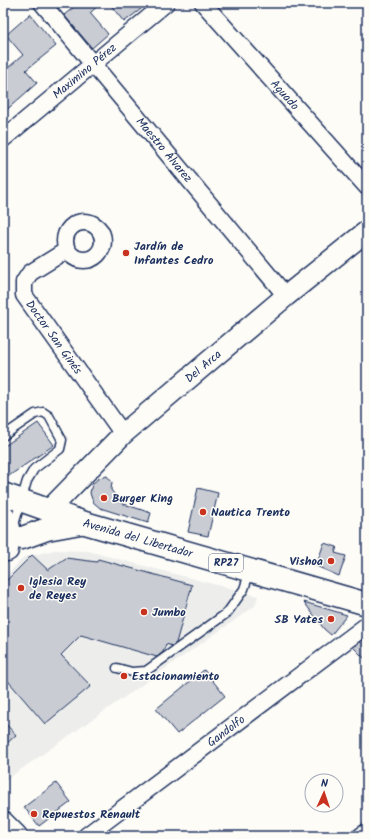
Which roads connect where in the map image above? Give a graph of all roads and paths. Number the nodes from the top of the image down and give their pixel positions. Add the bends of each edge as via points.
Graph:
1 (42, 3) edge
2 (166, 3) edge
3 (203, 3) edge
4 (94, 65) junction
5 (3, 139) edge
6 (367, 187) edge
7 (367, 231) edge
8 (67, 250) dead end
9 (286, 296) junction
10 (123, 434) junction
11 (3, 436) edge
12 (12, 497) edge
13 (49, 510) junction
14 (3, 516) edge
15 (85, 523) junction
16 (11, 547) edge
17 (251, 570) junction
18 (367, 604) edge
19 (367, 625) edge
20 (117, 668) dead end
21 (367, 832) edge
22 (86, 836) edge
23 (361, 836) edge

1 - 4 street, Maestro Álvarez
2 - 4 street, Maximino Pérez
3 - 6 street, Aguado
4 - 5 street, Maximino Pérez
4 - 9 street, Maestro Álvarez
7 - 9 street, Del Arca
8 - 10 street, Doctor San Ginés via 30,273 24,282 24,295
9 - 10 street, Del Arca
10 - 13 street, Del Arca
11 - 12 lane via 35,414 43,412 49,416 62,440 60,449 34,469
12 - 13 main road, Avenida del Libertador / RP27
12 - 16 lane
13 - 15 main road, Avenida del Libertador / RP27
13 - 16 main road
14 - 16 main road via 9,528
15 - 16 main road, RP27 via 61,526
15 - 17 main road, Avenida del Libertador / RP27
17 - 18 main road, Avenida del Libertador / RP27
17 - 20 lane via 244,589 227,613 146,671 132,672
19 - 22 street, Gandolfo
21 - 23 street

